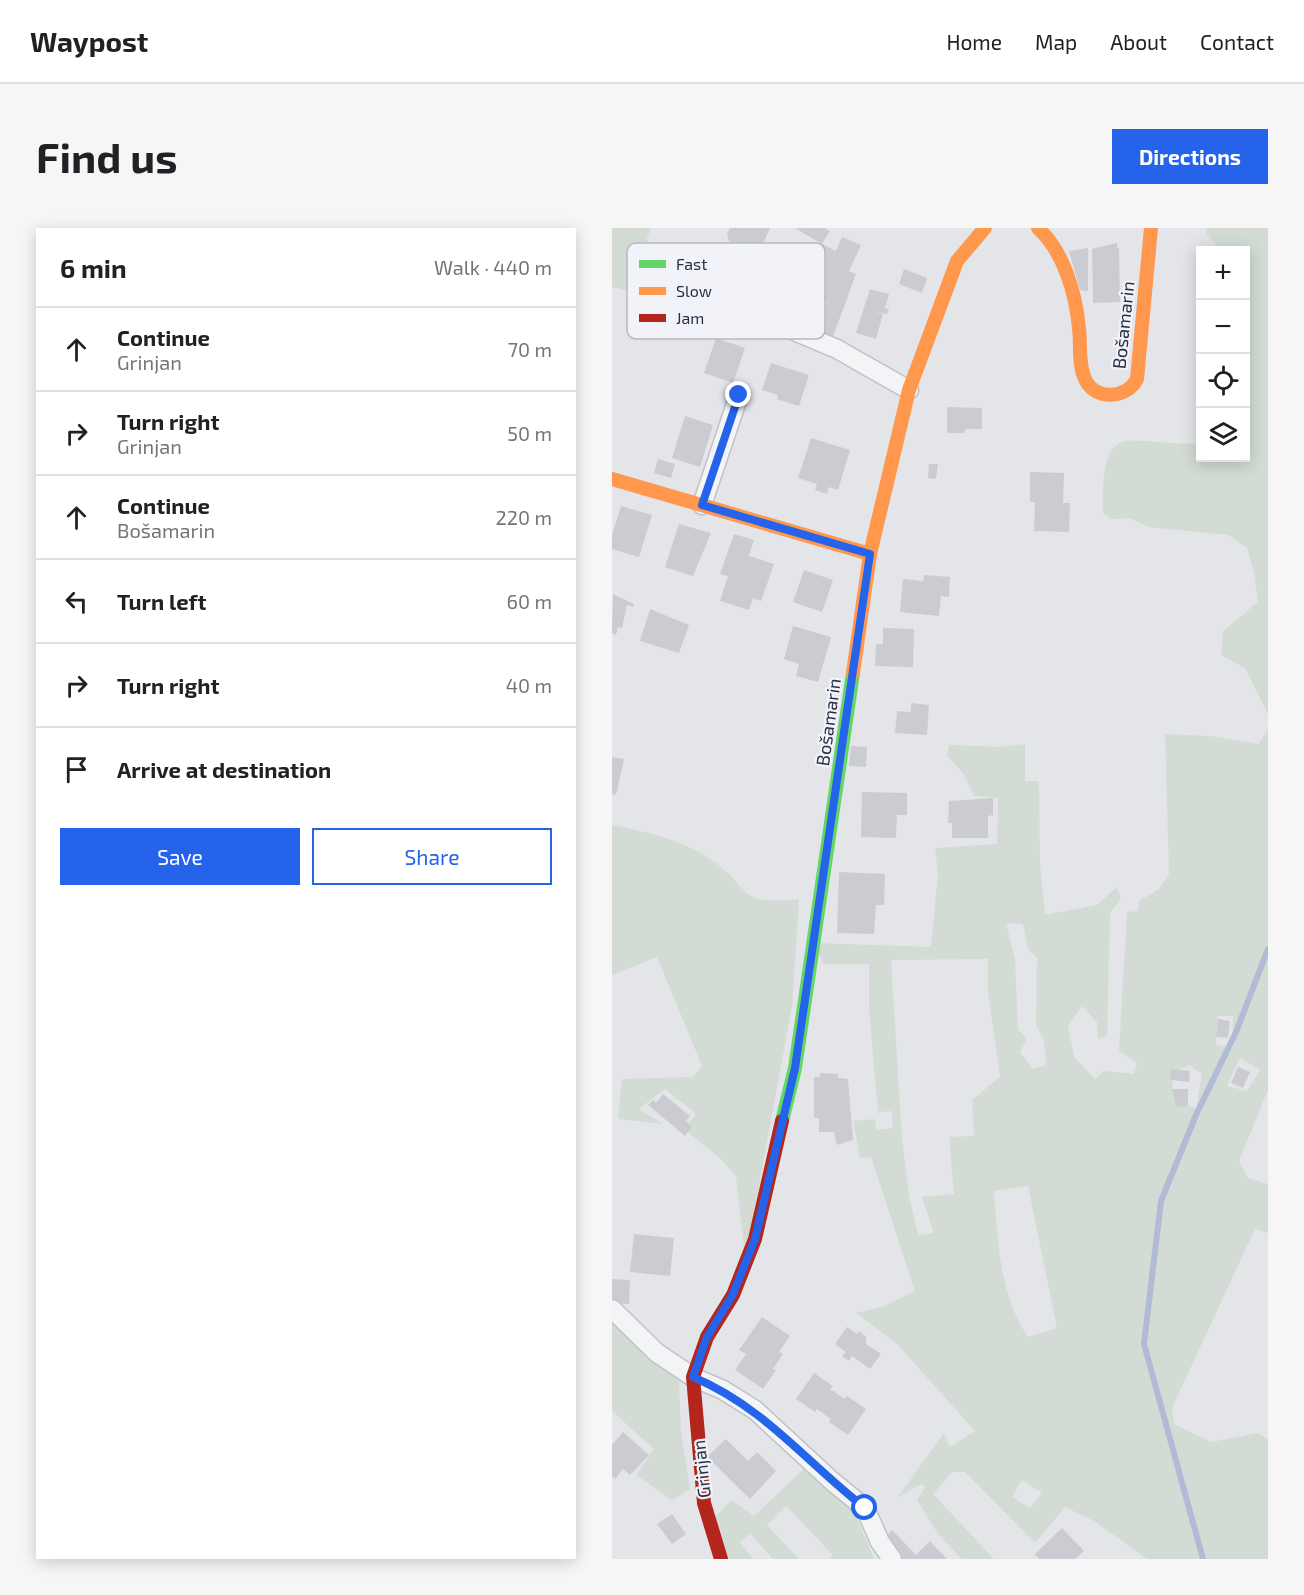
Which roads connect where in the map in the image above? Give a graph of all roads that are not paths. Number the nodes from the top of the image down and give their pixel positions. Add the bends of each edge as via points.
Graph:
1 (1038, 228) edge
2 (1151, 228) edge
3 (981, 230) edge
4 (813, 339) edge
5 (909, 390) junction
6 (739, 395) dead end
7 (612, 479) edge
8 (702, 505) junction
9 (870, 554) junction
10 (755, 1239) joint
11 (612, 1309) edge
12 (693, 1377) junction
13 (721, 1559) edge
14 (892, 1559) edge

1 - 2 street, Bošamarin via 1061,259 1079,324 1081,365 1089,386 1101,394 1116,395 1135,382 1140,363
3 - 5 street, Bošamarin via 957,261
4 - 5 street
5 - 9 street, Bošamarin
6 - 8 street
7 - 8 street
8 - 9 street
9 - 10 street, Bošamarin via 795,1068
10 - 12 street, Grinjan via 733,1294 707,1337
11 - 12 street via 657,1353
12 - 13 street, Grinjan via 704,1503
12 - 14 street via 755,1410 865,1508

